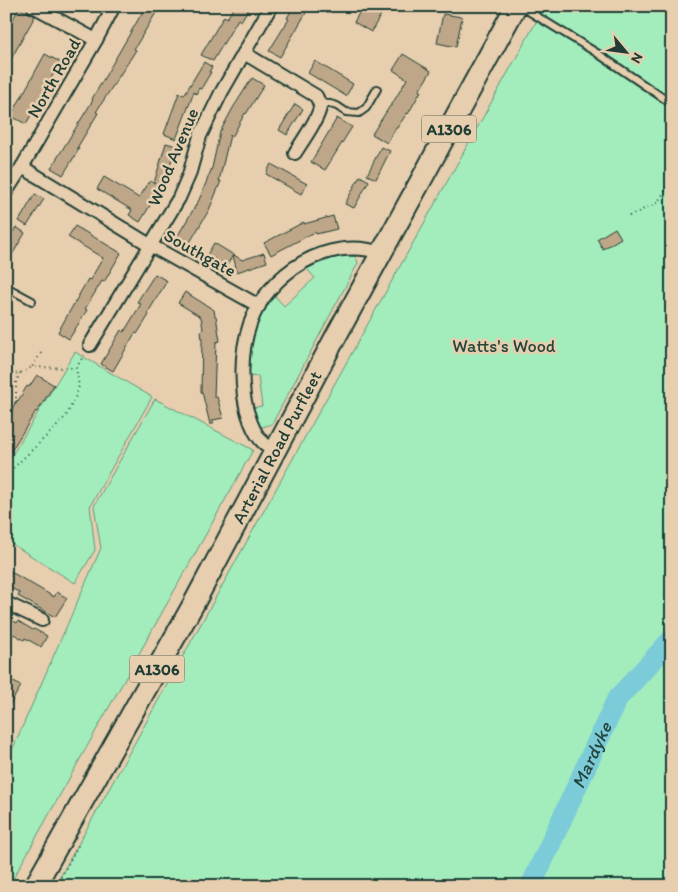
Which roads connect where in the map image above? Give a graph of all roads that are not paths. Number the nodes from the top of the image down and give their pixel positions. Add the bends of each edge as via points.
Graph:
1 (33, 6) edge
2 (114, 6) edge
3 (271, 6) edge
4 (518, 6) edge
5 (96, 40) junction
6 (244, 52) junction
7 (377, 88) dead end
8 (319, 103) junction
9 (672, 104) edge
10 (295, 153) dead end
11 (22, 168) junction
12 (6, 192) edge
13 (150, 245) junction
14 (381, 253) junction
15 (6, 287) edge
16 (32, 301) dead end
17 (259, 306) junction
18 (90, 345) road end
19 (275, 450) junction
20 (6, 603) edge
21 (42, 620) dead end
22 (36, 886) edge

1 - 5 street
2 - 5 street, North Road
3 - 6 street, Wood Avenue
4 - 9 lane via 597,53
4 - 14 main road, Arterial Road Purfleet / A1306
5 - 11 street, North Road
6 - 8 street via 316,96
6 - 13 street, Wood Avenue via 200,136 179,198
7 - 8 lane via 366,108 359,113
8 - 10 street via 320,110
11 - 12 street, North Road
11 - 13 street, Southgate
13 - 17 street, Southgate
13 - 18 street, Wood Avenue
14 - 17 street via 354,248 313,257 276,283
14 - 19 main road, Arterial Road Purfleet / A1306
15 - 16 lane
17 - 19 street via 245,342 245,403 249,418 264,444
19 - 22 main road, Arterial Road Purfleet / A1306 via 193,605
20 - 21 street

